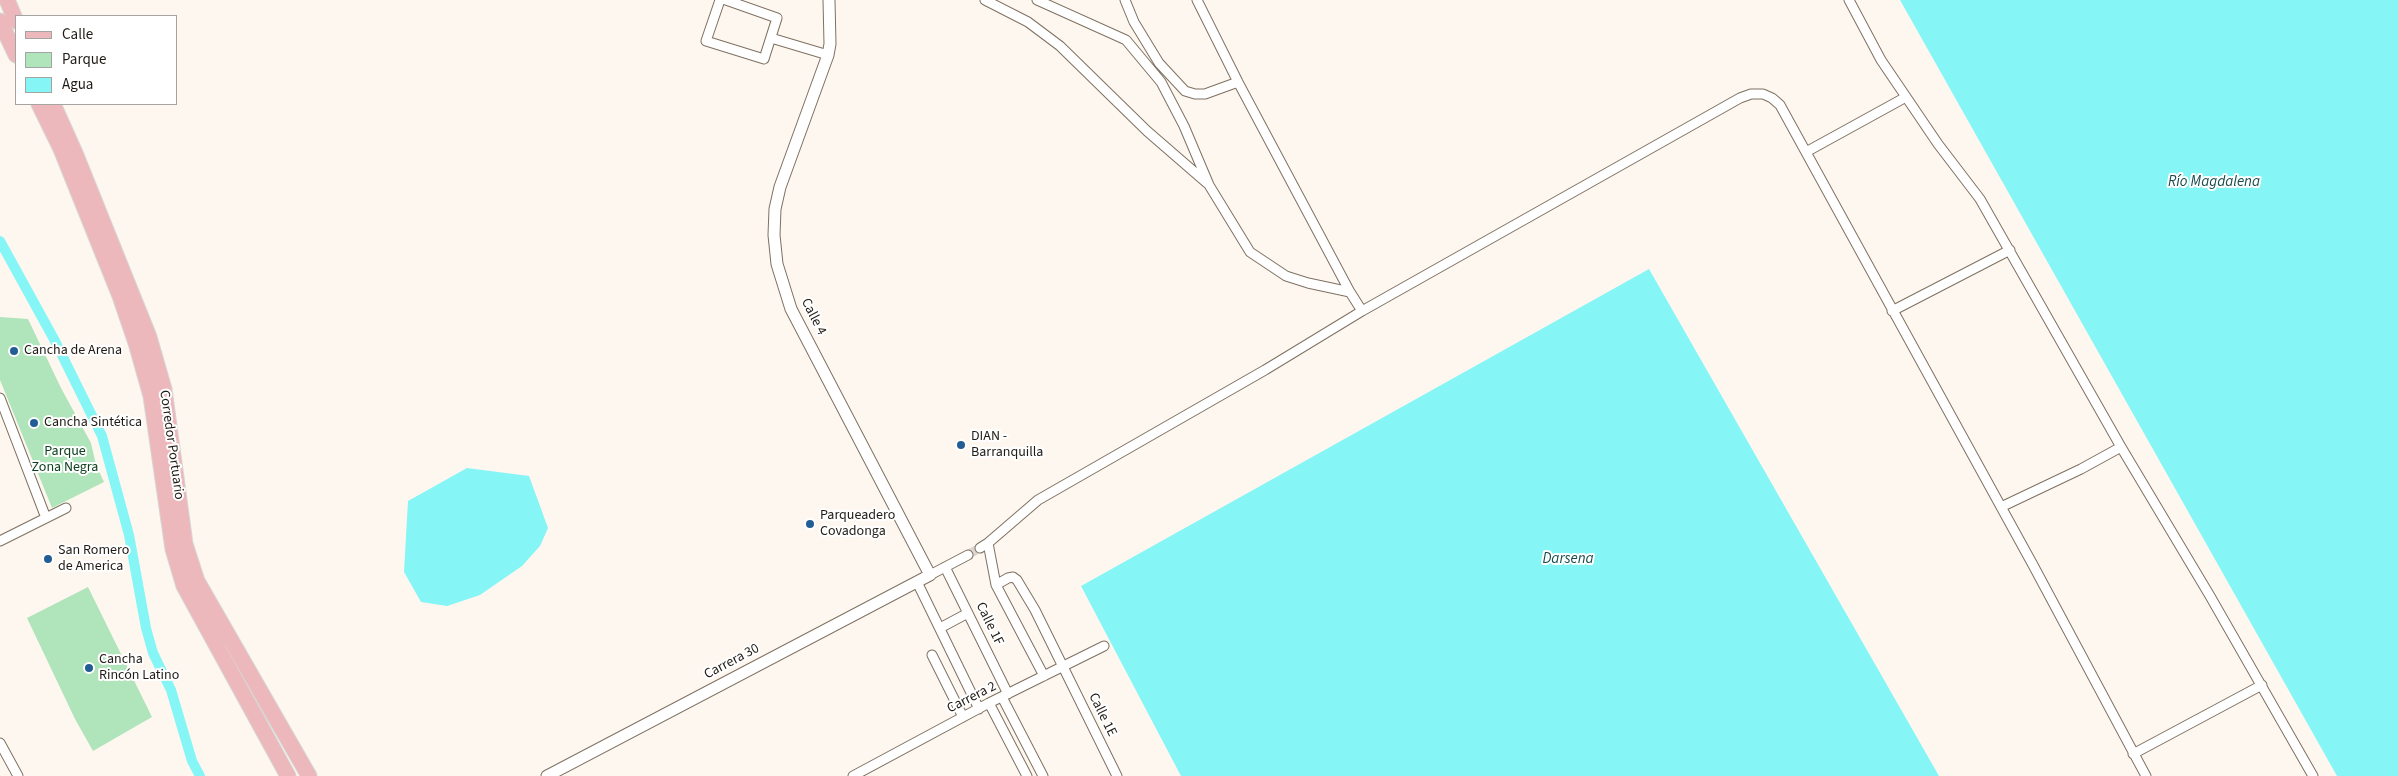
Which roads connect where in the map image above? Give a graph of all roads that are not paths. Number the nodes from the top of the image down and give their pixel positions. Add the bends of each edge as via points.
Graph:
1 (7, 0) edge
2 (720, 0) edge
3 (726, 0) edge
4 (829, 0) edge
5 (985, 0) edge
6 (1037, 0) edge
7 (1125, 0) edge
8 (1197, 0) edge
9 (1849, 0) edge
10 (15, 19) edge
11 (0, 21) edge
12 (771, 38) junction
13 (15, 53) edge
14 (828, 55) junction
15 (1238, 82) junction
16 (1906, 97) junction
17 (39, 105) edge
18 (53, 105) edge
19 (1806, 152) junction
20 (1210, 185) junction
21 (2010, 250) junction
22 (1350, 292) junction
23 (1362, 311) junction
24 (1892, 311) junction
25 (0, 398) edge
26 (2121, 447) junction
27 (2001, 507) junction
28 (66, 508) dead end
29 (46, 518) junction
30 (0, 541) edge
31 (968, 554) tunnel mouth
32 (945, 567) junction
33 (930, 575) junction
34 (917, 582) junction
35 (996, 585) junction
36 (968, 613) junction
37 (940, 628) junction
38 (1104, 646) dead end
39 (932, 655) dead end
40 (1063, 666) junction
41 (1044, 676) junction
42 (2262, 685) junction
43 (1005, 696) junction
44 (989, 703) junction
45 (979, 709) junction
46 (963, 717) junction
47 (0, 743) edge
48 (2133, 754) junction
49 (18, 776) edge
50 (288, 776) edge
51 (309, 776) edge
52 (547, 776) edge
53 (853, 776) edge
54 (1027, 776) edge
55 (1043, 776) edge
56 (1117, 776) edge
57 (2146, 776) edge
58 (2313, 776) edge

1 - 10 main road
2 - 12 street via 706,41 764,60
3 - 12 street via 777,18
4 - 14 street, Calle 4
5 - 20 street via 1028,22 1060,46 1147,131
6 - 20 street via 1126,40 1161,82
7 - 15 street via 1134,22 1159,63 1185,91 1205,94
8 - 15 street
9 - 16 street via 1881,60
11 - 13 main road
12 - 14 street
14 - 33 street, Calle 4 via 780,187 775,209 777,264 791,309
15 - 22 street
16 - 19 street
16 - 21 street via 1980,199
17 - 50 main road, Corredor Portuario via 61,149 136,343 151,396 173,549 184,586
18 - 51 main road, Corredor Portuario via 149,337 164,389 185,544 197,581
19 - 23 street via 1780,105 1768,96 1751,94
19 - 24 street
20 - 22 street via 1250,252 1260,260 1286,276
21 - 24 street
21 - 26 street
22 - 23 street
23 - 35 street via 1038,500 984,545
24 - 27 street
25 - 29 street
26 - 27 street
26 - 42 street
27 - 48 street
28 - 29 street
29 - 30 street
31 - 32 street
32 - 33 street
32 - 36 street, Calle 1F
33 - 34 street, Carrera 30
34 - 37 street
34 - 52 street, Carrera 30
35 - 40 street, Calle 1E via 1008,578 1017,580
35 - 41 street
36 - 37 street
36 - 43 street, Calle 1F
37 - 45 street
38 - 40 street, Carrera 2
39 - 46 street
40 - 41 street, Carrera 2
40 - 56 street, Calle 1E
41 - 43 street, Carrera 2
42 - 48 street
42 - 58 street
43 - 44 street, Carrera 2
43 - 55 street, Calle 1F
44 - 45 street, Carrera 2
44 - 54 street
45 - 46 street, Carrera 2
46 - 53 street, Carrera 2
47 - 49 street
48 - 57 street

